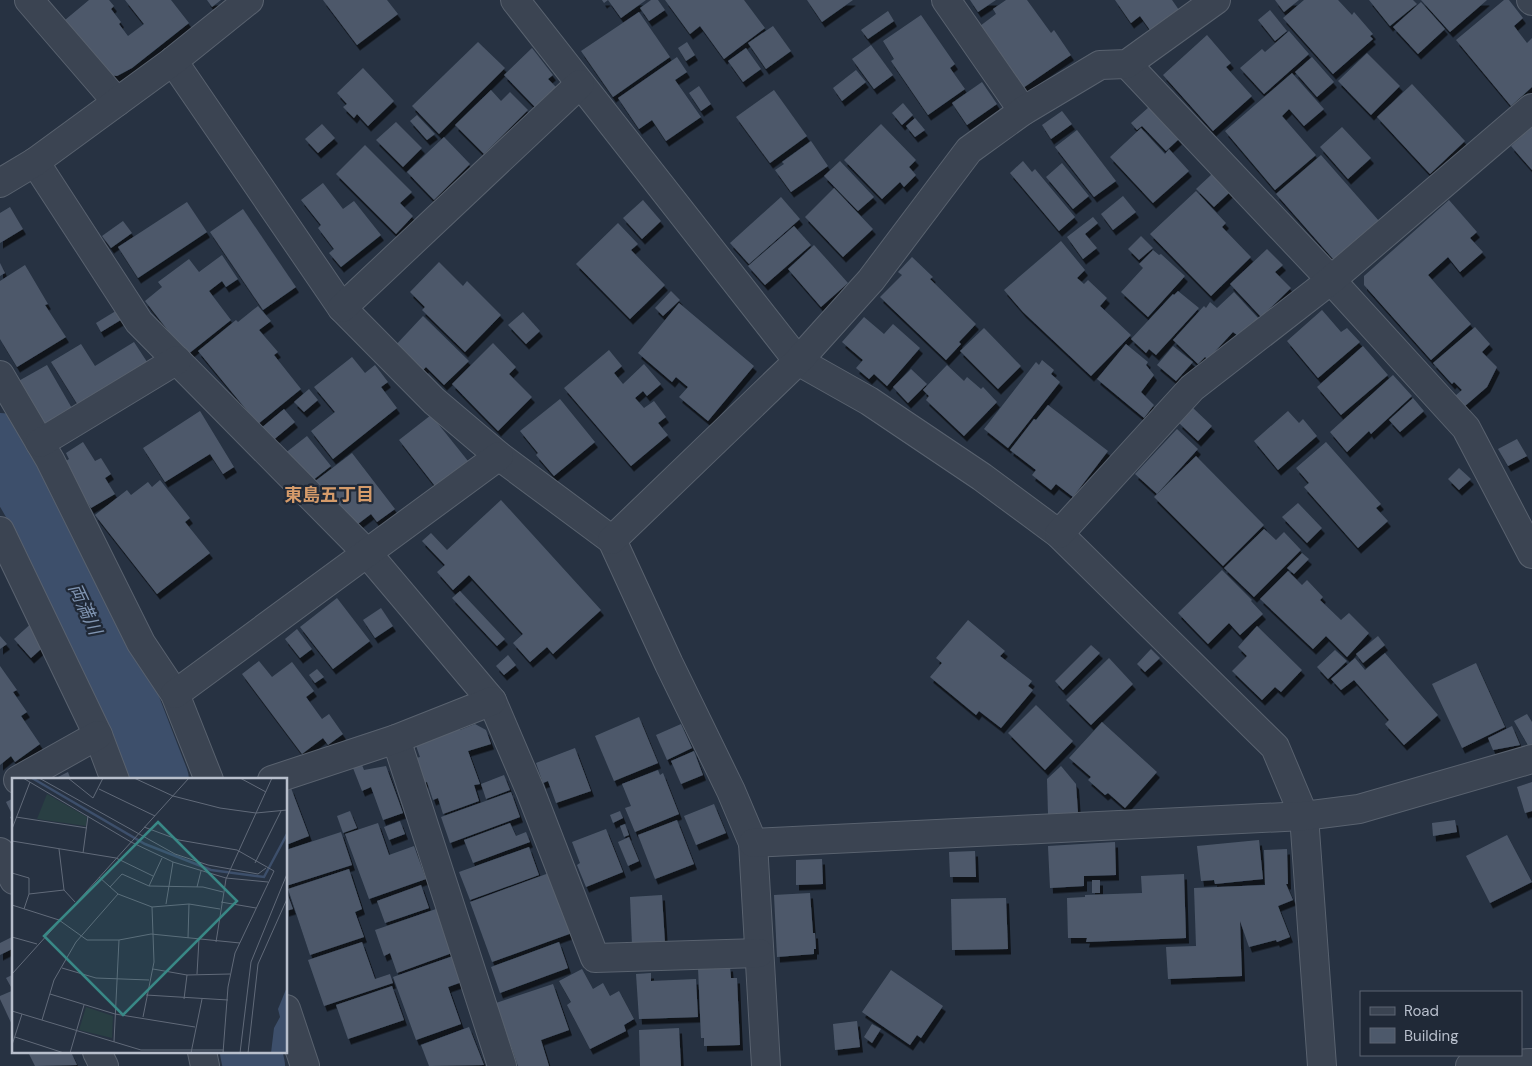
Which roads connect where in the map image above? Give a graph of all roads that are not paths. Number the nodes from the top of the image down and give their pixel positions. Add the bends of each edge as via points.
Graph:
1 (29, 0) edge
2 (249, 0) edge
3 (517, 0) edge
4 (946, 0) edge
5 (1216, 0) edge
6 (173, 61) junction
7 (1127, 64) junction
8 (580, 84) junction
9 (117, 102) junction
10 (1532, 108) edge
11 (1023, 111) junction
12 (35, 162) junction
13 (0, 183) edge
14 (1331, 280) junction
15 (342, 308) junction
16 (177, 360) junction
17 (798, 360) junction
18 (0, 375) edge
19 (40, 443) junction
20 (499, 456) junction
21 (0, 531) edge
22 (1059, 534) junction
23 (612, 540) junction
24 (367, 553) junction
25 (1532, 554) edge
26 (175, 694) junction
27 (492, 701) junction
28 (98, 735) junction
29 (396, 739) junction
30 (1532, 759) edge
31 (22, 778) edge
32 (114, 778) edge
33 (208, 778) edge
34 (278, 778) edge
35 (12, 783) edge
36 (0, 790) edge
37 (1304, 816) junction
38 (753, 843) junction
39 (0, 852) edge
40 (12, 876) edge
41 (759, 953) junction
42 (288, 1015) edge
43 (98, 1054) edge
44 (1532, 1063) edge
45 (104, 1066) edge
46 (305, 1066) edge
47 (502, 1066) edge
48 (766, 1066) edge
49 (1322, 1066) edge
50 (1470, 1066) edge

1 - 9 street
2 - 6 street
3 - 8 street
4 - 11 street
5 - 7 street
6 - 9 street
6 - 15 street
7 - 11 street via 1100,65
7 - 14 street
8 - 15 street
8 - 17 street
9 - 12 street
10 - 14 street
11 - 17 street via 969,150 871,280
12 - 13 street
12 - 16 street via 139,322
14 - 22 street via 1192,388
14 - 25 street via 1466,428
15 - 20 street via 434,401
16 - 19 street
16 - 24 street
17 - 22 street via 869,401 982,477
17 - 23 street
18 - 19 street
19 - 26 street via 141,643
20 - 23 street
20 - 24 street
21 - 28 street
22 - 37 street via 1275,747
23 - 38 street via 732,791
24 - 26 street
24 - 27 street
26 - 33 street
27 - 29 street
27 - 41 street via 595,958
28 - 31 street
28 - 32 street
29 - 34 street
29 - 47 street
30 - 37 street via 1358,809
35 - 36 street
37 - 38 street
37 - 49 street
38 - 41 street
39 - 40 street
41 - 48 street
42 - 46 street
43 - 45 street
44 - 50 street

